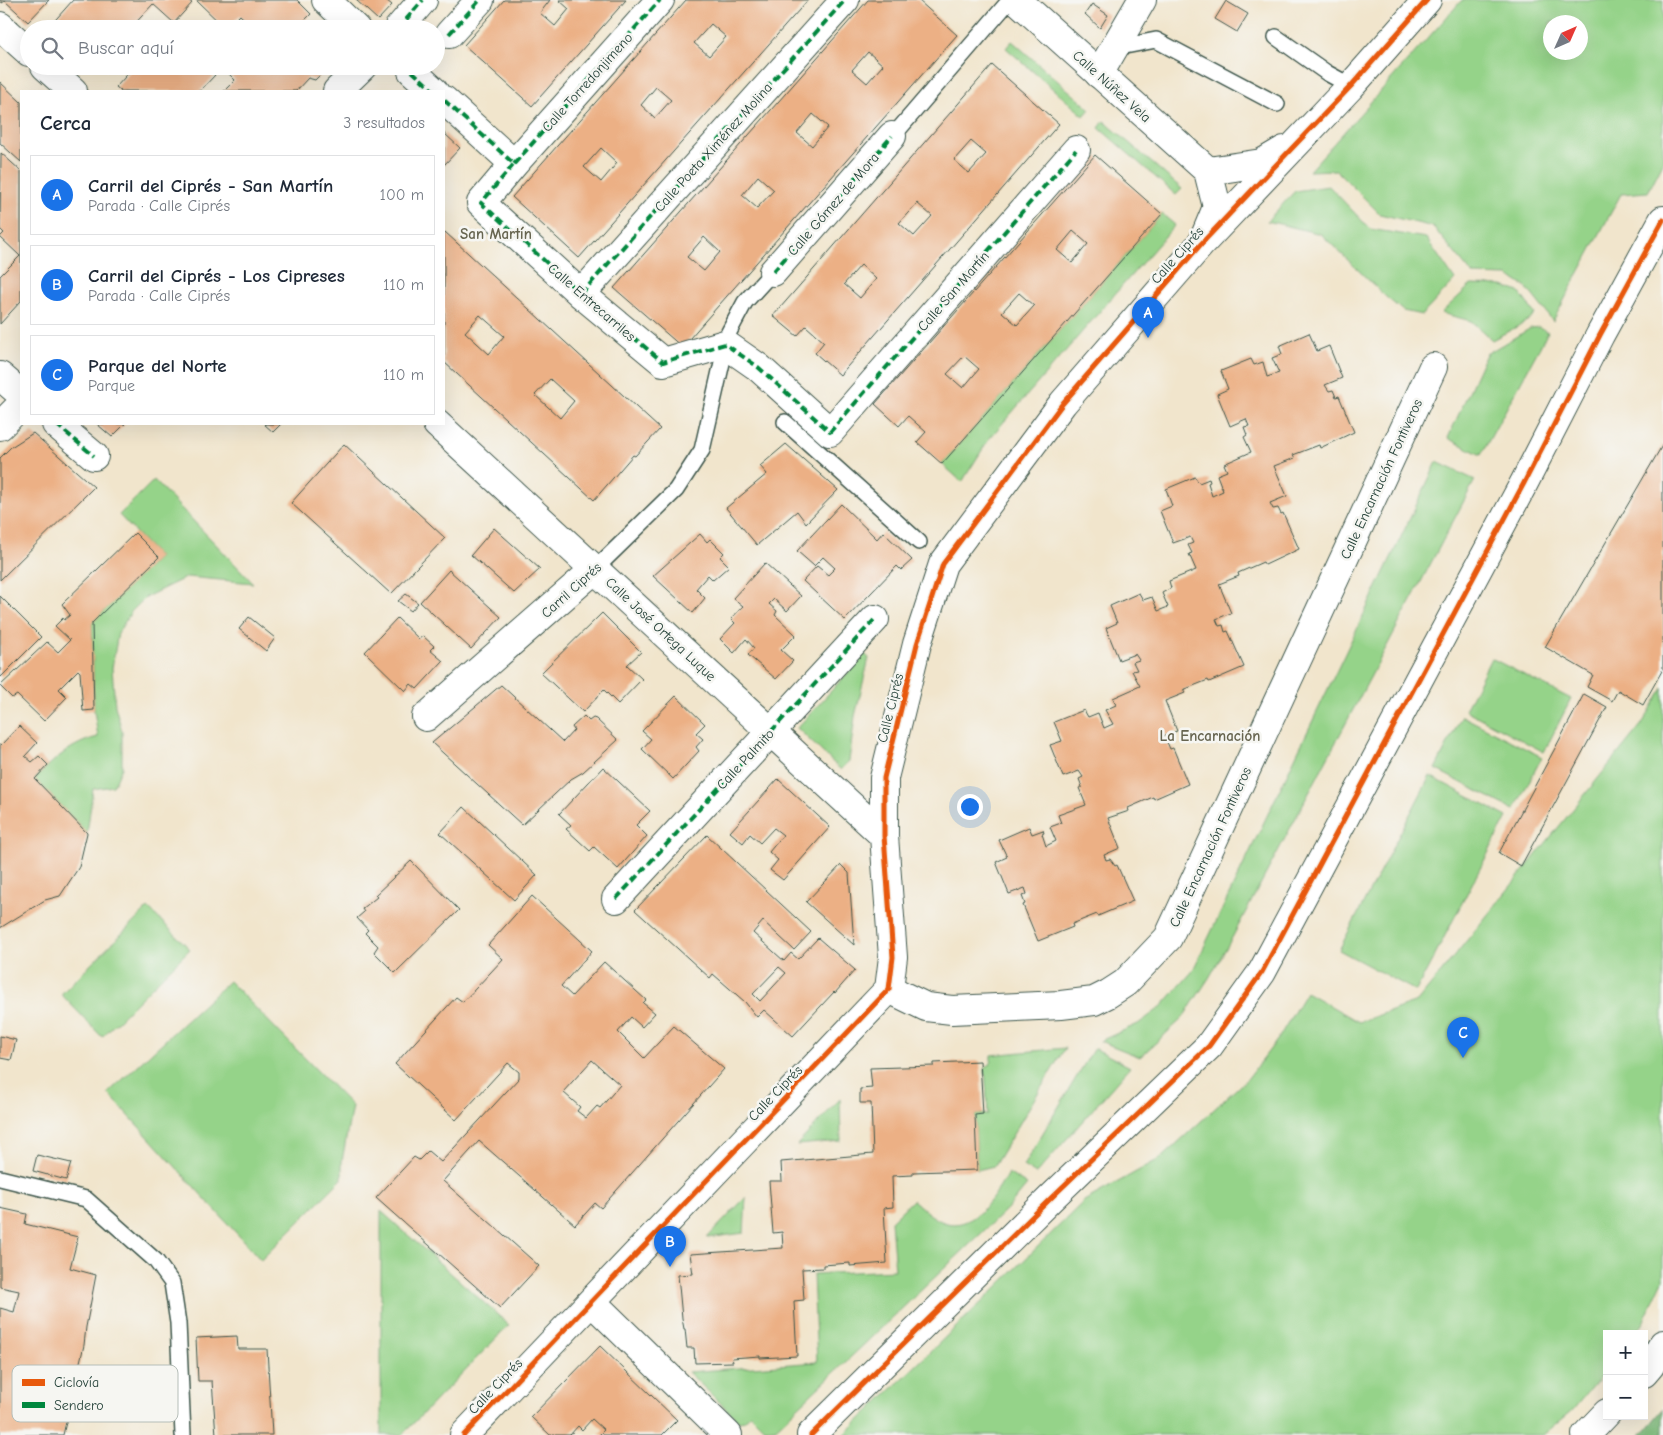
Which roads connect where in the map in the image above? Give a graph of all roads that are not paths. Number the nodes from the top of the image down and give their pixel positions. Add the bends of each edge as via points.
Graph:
1 (326, 0) edge
2 (424, 0) edge
3 (480, 0) edge
4 (660, 0) edge
5 (845, 0) edge
6 (1010, 0) edge
7 (1017, 0) edge
8 (1142, 0) edge
9 (1427, 0) edge
10 (347, 20) edge
11 (406, 20) edge
12 (0, 26) edge
13 (448, 34) dead end
14 (1276, 38) dead end
15 (20, 44) edge
16 (1115, 48) junction
17 (1099, 74) junction
18 (55, 75) edge
19 (354, 75) edge
20 (416, 75) edge
21 (1352, 86) junction
22 (72, 90) edge
23 (338, 90) edge
24 (433, 90) edge
25 (445, 101) edge
26 (1277, 104) dead end
27 (896, 132) joint
28 (1303, 138) junction
29 (1076, 150) dead end
30 (514, 164) junction
31 (1208, 171) junction
32 (1663, 220) edge
33 (1201, 244) junction
34 (769, 276) joint
35 (581, 294) junction
36 (725, 344) junction
37 (1432, 367) dead end
38 (0, 376) edge
39 (20, 393) edge
40 (20, 406) edge
41 (785, 422) dead end
42 (57, 425) edge
43 (438, 425) edge
44 (0, 426) edge
45 (702, 450) joint
46 (94, 456) dead end
47 (919, 542) dead end
48 (595, 569) junction
49 (875, 619) dead end
50 (426, 717) dead end
51 (771, 730) junction
52 (884, 836) junction
53 (616, 899) dead end
54 (889, 988) junction
55 (0, 1178) edge
56 (592, 1302) junction
57 (1663, 1344) edge
58 (1648, 1368) edge
59 (1603, 1416) edge
60 (718, 1432) edge
61 (183, 1435) edge
62 (464, 1435) edge
63 (811, 1435) edge
64 (1586, 1435) edge

1 - 10 street
2 - 11 street
3 - 13 street
4 - 30 street, Calle Torredonjimeno
5 - 35 street, Calle Poeta Ximénez Molina
6 - 27 lane, Calle Gómez de Mora
7 - 17 street, Calle Núñez Vela
8 - 16 street
9 - 21 street, Calle Ciprés
12 - 15 street
14 - 21 lane via 1327,74
16 - 17 street
16 - 26 lane via 1156,40
17 - 31 street, Calle Núñez Vela
18 - 22 street
19 - 23 street
20 - 24 street
21 - 28 street, Calle Ciprés
25 - 30 street
27 - 34 street, Calle Gómez de Mora
28 - 31 street, Calle Ciprés via 1262,164
28 - 33 street, Calle Ciprés
29 - 36 street, Calle San Martín via 830,432 758,367
30 - 35 street, Calle Entrecarriles via 481,202
31 - 33 street, Calle Ciprés via 1217,207
32 - 63 street via 1262,972 1209,1046
33 - 52 street, Calle Ciprés via 1063,403 943,564 917,644 884,778
34 - 36 lane, Calle Gómez de Mora via 745,302
35 - 36 street, Calle Entrecarriles via 663,362
36 - 45 lane, Calle Gómez de Mora
37 - 54 street, Calle Encarnación Fontiveros via 1168,938 1125,983 1094,1001 952,1010 926,1007
38 - 39 street
40 - 44 street
41 - 47 lane
42 - 46 street
43 - 48 street, Calle José Ortega Luque
45 - 48 lane, Carril Ciprés via 676,490
48 - 50 street, Carril Ciprés
48 - 51 street, Calle José Ortega Luque
49 - 51 street, Calle Palmito
51 - 52 street, Calle José Ortega Luque
51 - 53 street, Calle Palmito
52 - 54 street, Calle Ciprés via 893,957
54 - 56 street, Calle Ciprés
55 - 61 lane via 86,1199 156,1261 172,1282 178,1323
56 - 60 street
56 - 62 street, Calle Ciprés
57 - 58 street
59 - 64 street

